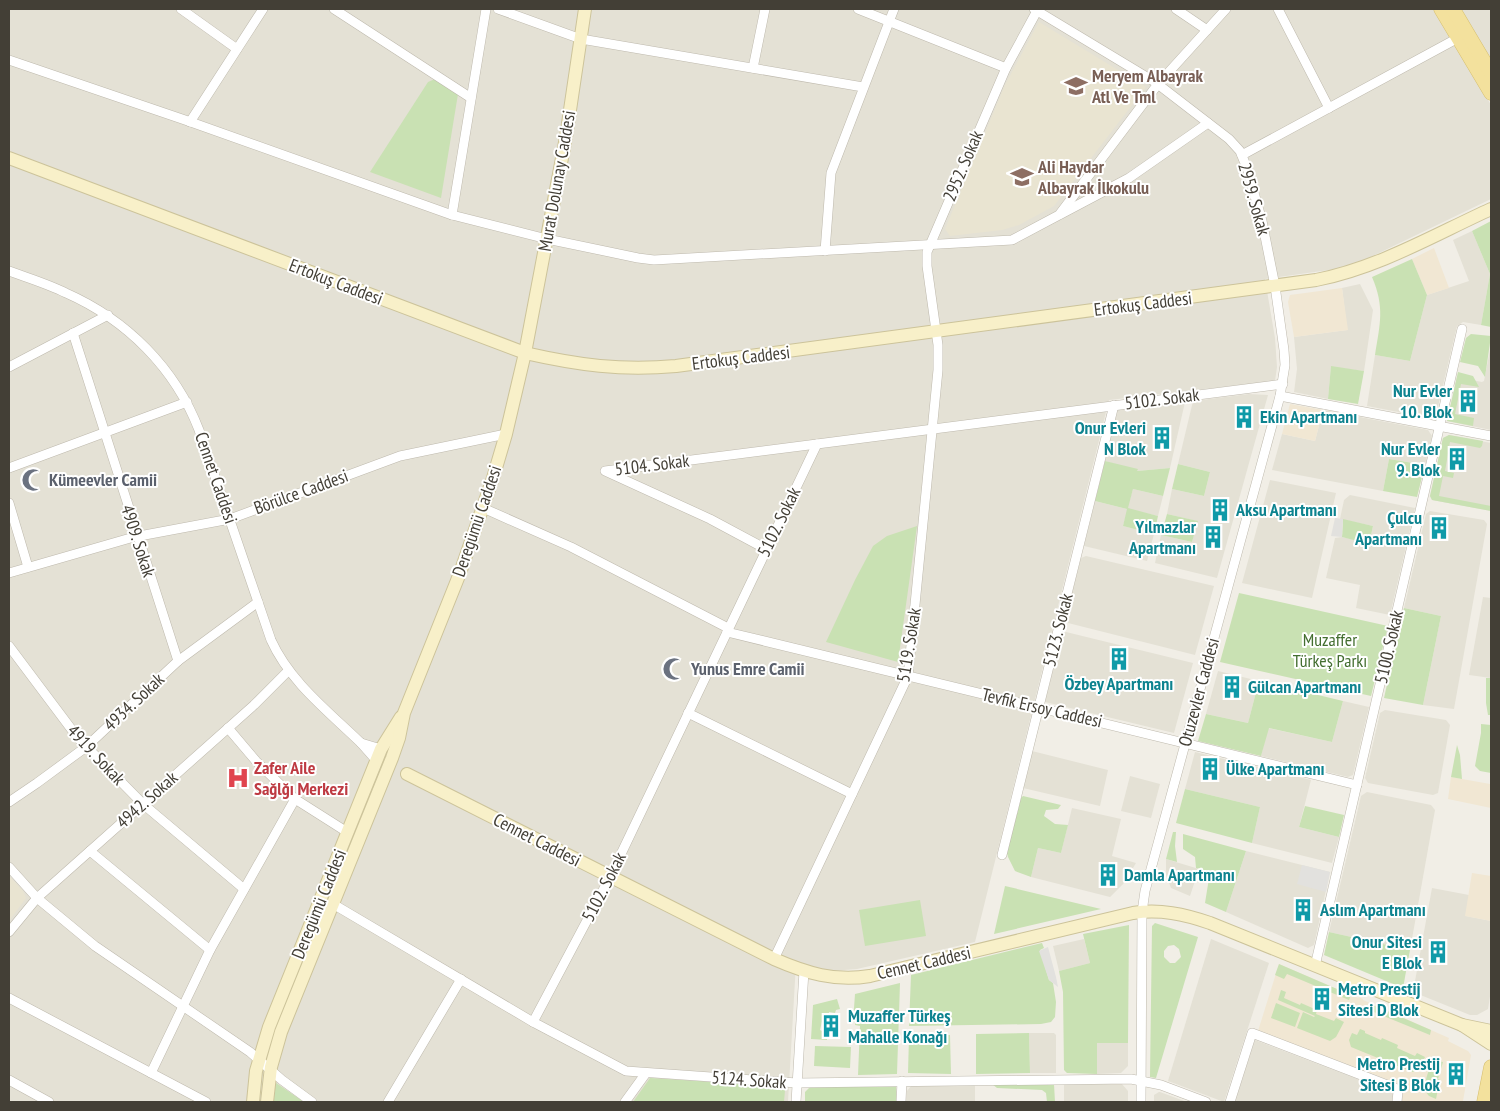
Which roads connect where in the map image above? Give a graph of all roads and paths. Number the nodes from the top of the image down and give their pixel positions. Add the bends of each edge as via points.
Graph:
1 (181, 9) edge
2 (263, 9) edge
3 (334, 9) edge
4 (486, 9) edge
5 (498, 9) edge
6 (585, 9) edge
7 (765, 9) edge
8 (858, 9) edge
9 (894, 9) edge
10 (1036, 9) edge
11 (1176, 9) edge
12 (1226, 9) edge
13 (1278, 9) edge
14 (1441, 9) edge
15 (1453, 9) edge
16 (889, 21) junction
17 (1207, 30) junction
18 (581, 38) junction
19 (1458, 38) junction
20 (237, 49) junction
21 (9, 60) edge
22 (753, 68) junction
23 (1006, 68) junction
24 (1491, 73) edge
25 (1158, 84) junction
26 (863, 87) junction
27 (1491, 92) edge
28 (471, 98) junction
29 (1329, 108) junction
30 (190, 122) junction
31 (1208, 123) junction
32 (1242, 156) junction
33 (9, 158) edge
34 (1491, 208) edge
35 (1058, 215) junction
36 (452, 216) junction
37 (546, 239) junction
38 (930, 245) junction
39 (824, 251) junction
40 (9, 271) edge
41 (1274, 286) junction
42 (108, 315) junction
43 (1462, 329) dead end
44 (937, 332) junction
45 (73, 333) junction
46 (525, 353) junction
47 (9, 367) edge
48 (1283, 384) junction
49 (1280, 396) junction
50 (187, 402) junction
51 (1114, 405) junction
52 (1440, 426) junction
53 (933, 428) junction
54 (104, 432) junction
55 (506, 434) junction
56 (1491, 436) edge
57 (817, 444) junction
58 (9, 468) edge
59 (9, 502) edge
60 (483, 508) junction
61 (230, 518) junction
62 (137, 537) junction
63 (766, 548) junction
64 (28, 567) junction
65 (9, 573) edge
66 (258, 602) junction
67 (728, 630) junction
68 (9, 646) edge
69 (178, 662) junction
70 (288, 671) junction
71 (908, 676) junction
72 (1038, 707) junction
73 (404, 713) junction
74 (688, 713) junction
75 (228, 728) junction
76 (1185, 743) junction
77 (86, 746) junction
78 (378, 755) junction
79 (390, 763) junction
80 (1357, 785) junction
81 (852, 794) junction
82 (295, 799) junction
83 (9, 802) edge
84 (143, 804) junction
85 (347, 832) junction
86 (90, 851) junction
87 (1002, 855) dead end
88 (9, 867) edge
89 (610, 877) junction
90 (244, 889) junction
91 (37, 898) junction
92 (333, 904) junction
93 (1142, 912) junction
94 (9, 932) edge
95 (210, 950) junction
96 (774, 960) junction
97 (1315, 966) junction
98 (804, 971) junction
99 (461, 979) junction
100 (9, 998) edge
101 (183, 1007) junction
102 (533, 1022) junction
103 (1462, 1025) junction
104 (1491, 1031) edge
105 (1491, 1044) edge
106 (259, 1059) junction
107 (1491, 1067) edge
108 (270, 1071) junction
109 (646, 1072) junction
110 (151, 1073) junction
111 (9, 1080) edge
112 (1141, 1080) junction
113 (902, 1082) junction
114 (797, 1083) junction
115 (201, 1101) edge
116 (49, 1102) edge
117 (253, 1102) edge
118 (267, 1102) edge
119 (312, 1102) edge
120 (388, 1102) edge
121 (625, 1102) edge
122 (796, 1102) edge
123 (901, 1102) edge
124 (1141, 1102) edge
125 (1206, 1102) edge
126 (1230, 1102) edge
127 (1397, 1102) edge
128 (1484, 1102) edge

1 - 20 street
2 - 20 street
3 - 28 street
4 - 28 street
5 - 18 street
6 - 18 main road, Murat Dolunay Caddesi
7 - 22 street
8 - 16 street
9 - 16 street
10 - 23 street, 2952. Sokak
10 - 25 street, 2959. Sokak
11 - 17 street
12 - 17 street
13 - 29 street
14 - 19 main road
15 - 24 main road
16 - 23 street
16 - 26 street
17 - 25 street
18 - 22 street
18 - 37 main road, Murat Dolunay Caddesi
19 - 27 main road
19 - 29 street
20 - 30 street
21 - 30 street
22 - 26 street
23 - 38 street, 2952. Sokak
25 - 31 street, 2959. Sokak
25 - 35 street
26 - 39 street via 831,173
28 - 36 street
29 - 32 street
30 - 36 street
31 - 32 street, 2959. Sokak via 1229,139
31 - 35 street via 1128,178
32 - 41 street, 2959. Sokak via 1254,191
33 - 46 main road, Ertokuş Caddesi
34 - 41 main road, Ertokuş Caddesi via 1357,270
35 - 38 street via 1012,240
36 - 37 street
37 - 39 street via 654,260
37 - 46 main road, Murat Dolunay Caddesi
38 - 39 street
38 - 44 street, 2952. Sokak via 927,266
40 - 42 street, Cennet Caddesi via 64,292
41 - 44 main road, Ertokuş Caddesi
41 - 48 street, Otuzevler Caddesi via 1284,350
42 - 45 street
42 - 50 street, Cennet Caddesi via 163,367
43 - 52 street, 5100. Sokak
44 - 46 main road, Ertokuş Caddesi via 653,368 592,366
44 - 53 street, 5119. Sokak via 938,370
45 - 47 street
45 - 54 street, 4909. Sokak
46 - 55 main road, Deregümü Caddesi
48 - 49 street, Otuzevler Caddesi
48 - 51 street, 5102. Sokak
49 - 52 street
49 - 76 street, Otuzevler Caddesi
50 - 54 street
50 - 61 street, Cennet Caddesi
51 - 53 street, 5102. Sokak
51 - 72 street, 5123. Sokak
52 - 56 street
52 - 80 street, 5100. Sokak
53 - 57 street, 5102. Sokak
53 - 71 street, 5119. Sokak
54 - 58 street
54 - 62 street, 4909. Sokak
55 - 60 main road, Deregümü Caddesi
55 - 61 street, Börülce Caddesi via 389,459
57 - 63 street, 5102. Sokak
57 - 63 street, 5104. Sokak via 605,471
59 - 64 street
60 - 67 street, Tevfik Ersoy Caddesi via 571,547
60 - 73 main road, Deregümü Caddesi
61 - 62 street, Börülce Caddesi
61 - 66 street, Cennet Caddesi
62 - 64 street, Börülce Caddesi
62 - 69 street, 4909. Sokak
63 - 67 street, 5102. Sokak
64 - 65 street, Börülce Caddesi
66 - 69 street, 4934. Sokak
66 - 70 street, Cennet Caddesi
67 - 71 street, Tevfik Ersoy Caddesi
67 - 74 street, 5102. Sokak
68 - 77 street, 4919. Sokak via 68,727
69 - 77 street, 4934. Sokak
70 - 75 street, 4942. Sokak
70 - 78 street, Cennet Caddesi via 361,743
71 - 72 street, Tevfik Ersoy Caddesi
71 - 81 street, 5119. Sokak
72 - 76 street, Tevfik Ersoy Caddesi
72 - 87 street, 5123. Sokak
73 - 78 main road, Deregümü Caddesi
73 - 79 main road, Deregümü Caddesi
74 - 81 street
74 - 89 street, 5102. Sokak
75 - 82 street
75 - 84 street, 4942. Sokak
76 - 80 street, Tevfik Ersoy Caddesi
76 - 93 street, Otuzevler Caddesi via 1147,879
77 - 83 street, 4934. Sokak
77 - 84 street, 4919. Sokak
78 - 79 main road, Cennet Caddesi
78 - 85 main road, Deregümü Caddesi
79 - 89 main road, Cennet Caddesi
79 - 92 main road, Deregümü Caddesi
80 - 97 street, 5100. Sokak
81 - 96 street, 5119. Sokak
82 - 85 street
82 - 90 street
84 - 86 street, 4942. Sokak
84 - 90 street, 4919. Sokak
85 - 106 main road, Deregümü Caddesi
86 - 91 street, 4942. Sokak
86 - 95 street
88 - 91 street
89 - 96 main road, Cennet Caddesi
89 - 102 street, 5102. Sokak
90 - 95 street
91 - 94 street, 4942. Sokak
91 - 101 street via 95,946
92 - 99 street, 5124. Sokak
92 - 108 main road, Deregümü Caddesi via 282,1032
93 - 97 main road, Cennet Caddesi via 1190,916
93 - 98 main road, Cennet Caddesi via 858,978 835,979
93 - 112 street, Otuzevler Caddesi
95 - 101 street
96 - 98 main road, Cennet Caddesi
97 - 103 main road, Cennet Caddesi
98 - 114 street
99 - 102 street, 5124. Sokak
99 - 120 street
100 - 110 street
101 - 106 street
101 - 110 street
102 - 109 street, 5124. Sokak via 621,1069
103 - 104 main road, Cennet Caddesi
103 - 105 main road, Cennet Caddesi
106 - 108 street
106 - 117 main road, Deregümü Caddesi
107 - 128 main road
108 - 118 main road, Deregümü Caddesi
108 - 119 street
109 - 114 street, 5124. Sokak
109 - 121 street
110 - 115 street
111 - 116 street
112 - 113 street, 5124. Sokak
112 - 124 street, Otuzevler Caddesi
112 - 125 street, 5124. Sokak
113 - 114 street, 5124. Sokak
113 - 123 street
114 - 122 street
126 - 127 street via 1252,1033 1397,1090

